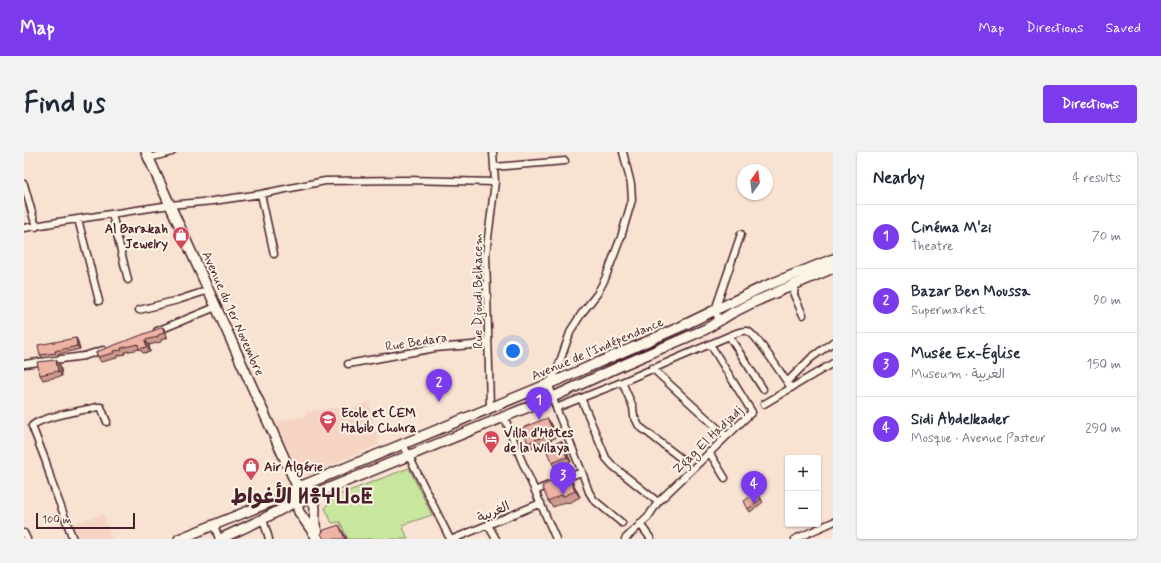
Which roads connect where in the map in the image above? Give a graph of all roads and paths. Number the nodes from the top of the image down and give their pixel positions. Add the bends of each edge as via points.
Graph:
1 (172, 152) edge
2 (492, 152) edge
3 (623, 152) edge
4 (148, 155) edge
5 (565, 161) dead end
6 (494, 167) junction
7 (495, 182) junction
8 (24, 184) edge
9 (261, 194) junction
10 (170, 204) junction
11 (112, 214) junction
12 (78, 219) junction
13 (36, 226) junction
14 (24, 228) edge
15 (741, 234) dead end
16 (274, 254) dead end
17 (833, 259) edge
18 (833, 268) edge
19 (128, 280) dead end
20 (795, 284) junction
21 (209, 290) junction
22 (99, 300) dead end
23 (216, 307) junction
24 (139, 310) dead end
25 (714, 310) junction
26 (803, 315) dead end
27 (719, 321) junction
28 (154, 332) edge
29 (729, 336) junction
30 (488, 342) junction
31 (833, 342) edge
32 (710, 344) junction
33 (110, 348) edge
34 (833, 363) edge
35 (24, 364) edge
36 (348, 364) dead end
37 (652, 368) junction
38 (622, 382) junction
39 (786, 382) junction
40 (549, 384) junction
41 (791, 388) junction
42 (763, 389) dead end
43 (553, 397) junction
44 (581, 398) junction
45 (764, 404) dead end
46 (490, 407) junction
47 (556, 408) junction
48 (504, 416) junction
49 (107, 422) dead end
50 (726, 436) junction
51 (402, 444) junction
52 (709, 452) junction
53 (408, 455) junction
54 (683, 460) dead end
55 (582, 472) junction
56 (725, 478) dead end
57 (298, 487) junction
58 (535, 491) junction
59 (310, 497) junction
60 (298, 501) junction
61 (658, 502) junction
62 (541, 503) junction
63 (263, 519) junction
64 (833, 522) edge
65 (622, 523) dead end
66 (640, 524) junction
67 (214, 525) junction
68 (488, 525) junction
69 (24, 533) edge
70 (27, 539) edge
71 (73, 539) edge
72 (179, 539) edge
73 (219, 539) edge
74 (269, 539) edge
75 (317, 539) edge
76 (320, 539) edge
77 (450, 539) edge
78 (453, 539) edge
79 (496, 539) edge
80 (556, 539) edge
81 (625, 539) edge
82 (651, 539) edge
83 (794, 539) edge

1 - 4 street
2 - 6 street, Rue Djoudi Belkacem
3 - 40 street via 632,200 621,236 605,279 571,330
4 - 10 main road, Avenue du 1er Novembre
5 - 6 street
6 - 7 street, Rue Djoudi Belkacem
7 - 9 street via 335,180
7 - 30 street, Rue Djoudi Belkacem via 486,254
8 - 13 street
9 - 10 street
9 - 16 street
10 - 11 street
10 - 21 main road, Avenue du 1er Novembre
11 - 12 street
11 - 19 street
12 - 13 street
12 - 22 street
13 - 14 street
15 - 25 street
17 - 25 main road, Avenue de l'Indépendance
18 - 20 main road, Avenue de l'Indépendance
20 - 26 street via 794,295
20 - 27 main road, Avenue de l'Indépendance
21 - 23 main road, Avenue du 1er Novembre
21 - 24 street
23 - 28 street
23 - 57 main road, Avenue du 1er Novembre
25 - 27 street
25 - 40 main road, Avenue de l'Indépendance
27 - 43 main road, Avenue de l'Indépendance
29 - 32 street
29 - 39 street via 742,331 750,332
29 - 42 street
30 - 36 street, Rue Bedara via 435,348
30 - 46 street, Rue Djoudi Belkacem
31 - 39 street via 811,358
32 - 37 street
32 - 50 street, Zgag El Hadjadj via 752,412
33 - 35 street via 84,356
34 - 41 street
37 - 38 street
37 - 50 street
38 - 44 street
38 - 54 street via 639,426
39 - 41 street
40 - 43 street
40 - 46 main road, Avenue de l'Indépendance
41 - 45 street
43 - 47 street
43 - 48 main road, Avenue de l'Indépendance
44 - 47 street
44 - 61 street via 606,458
46 - 51 main road, Avenue de l'Indépendance
47 - 55 street
48 - 53 main road, Avenue de l'Indépendance
48 - 58 street
49 - 71 street via 101,408 98,407 49,418 32,426
50 - 52 street, Zgag El Hadjadj
51 - 53 street
51 - 57 main road, Avenue de l'Indépendance
52 - 56 street
52 - 61 street, Zgag El Hadjadj
53 - 59 main road, Avenue de l'Indépendance
53 - 77 street
55 - 58 street
55 - 65 street via 594,500
57 - 59 main road via 310,491
57 - 60 main road via 294,497
57 - 67 main road, Avenue de l'Indépendance via 283,497
58 - 62 street
59 - 60 main road via 306,501
59 - 76 main road via 314,501 315,524
60 - 63 main road
60 - 75 main road via 299,512
61 - 66 street, Zgag El Hadjadj
62 - 68 street, الغربية
62 - 80 street
63 - 73 main road
63 - 74 street
64 - 83 street
66 - 81 street, Zgag El Hadjadj
66 - 82 street
67 - 72 main road, Avenue de l'Indépendance
67 - 73 street
68 - 78 street, الغربية
68 - 79 street
69 - 70 street

